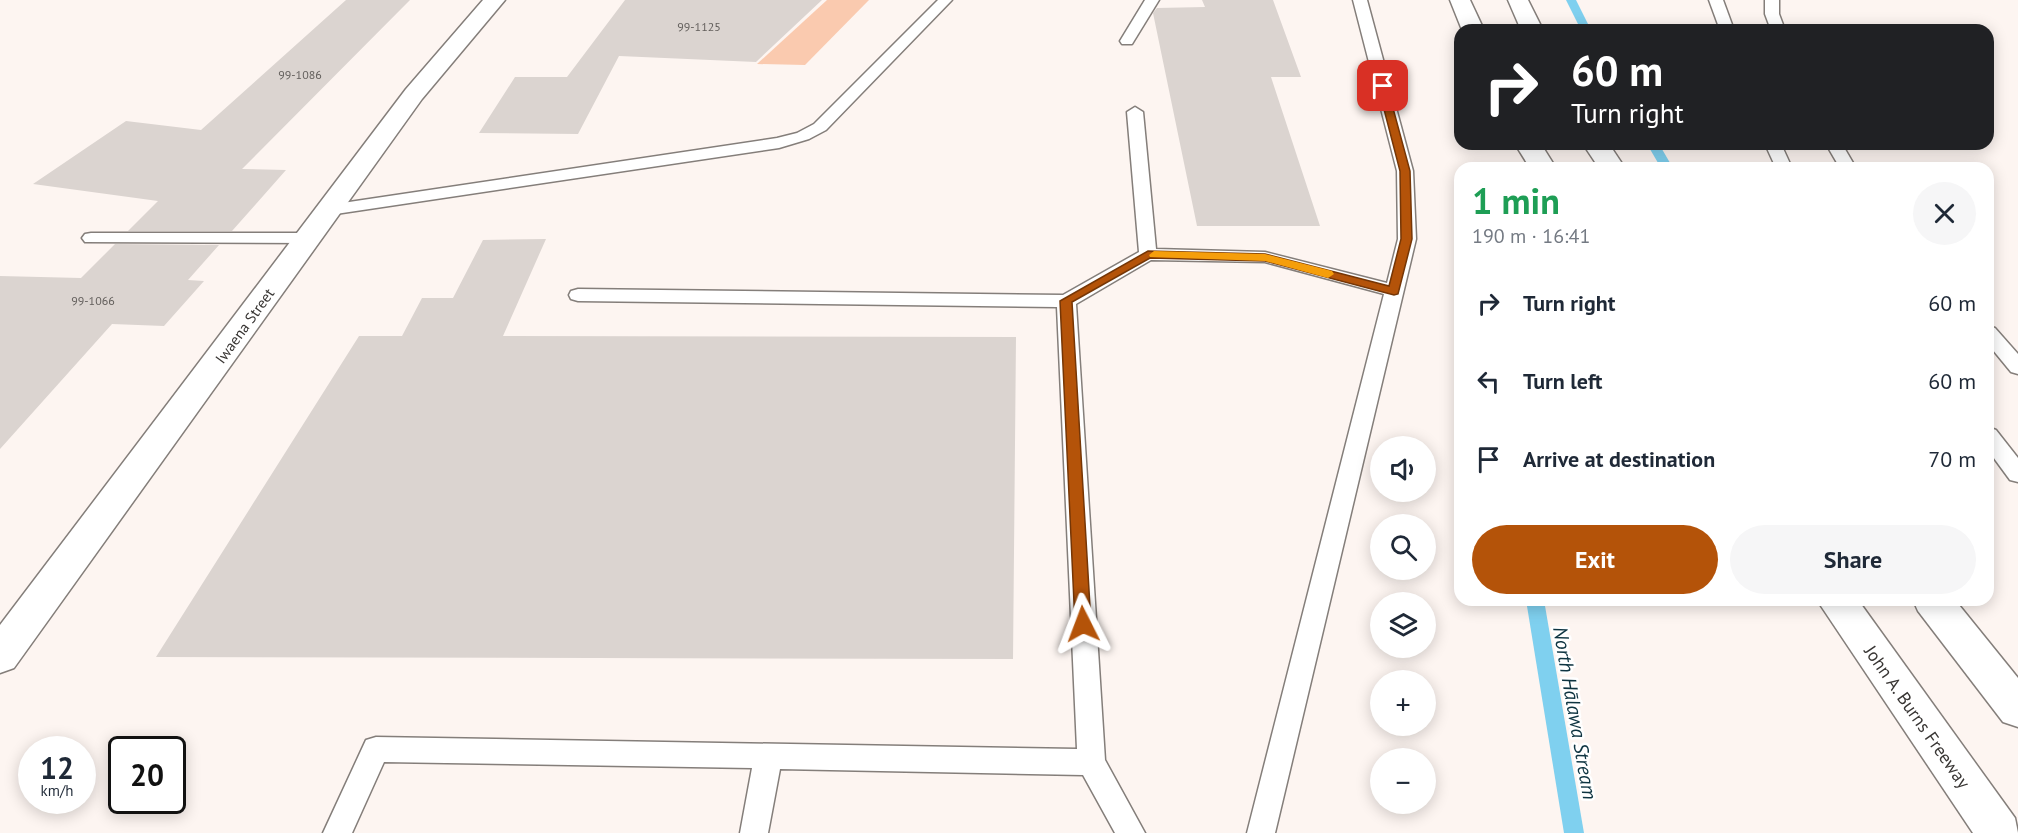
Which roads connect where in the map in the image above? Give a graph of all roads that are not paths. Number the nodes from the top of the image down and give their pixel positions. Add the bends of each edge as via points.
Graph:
1 (495, 0) edge
2 (945, 0) edge
3 (1152, 0) edge
4 (1360, 0) edge
5 (1460, 0) edge
6 (1518, 0) edge
7 (1716, 0) edge
8 (1772, 0) edge
9 (1470, 24) edge
10 (1529, 24) edge
11 (1725, 24) edge
12 (1776, 24) edge
13 (1127, 41) dead end
14 (1135, 112) dead end
15 (329, 210) junction
16 (91, 238) dead end
17 (309, 238) junction
18 (1148, 254) junction
19 (1394, 291) junction
20 (579, 295) dead end
21 (1066, 301) junction
22 (1994, 339) edge
23 (2018, 368) edge
24 (1994, 443) edge
25 (2018, 474) edge
26 (1840, 606) edge
27 (1937, 606) edge
28 (0, 656) edge
29 (2018, 709) edge
30 (768, 757) junction
31 (1091, 762) junction
32 (337, 833) edge
33 (754, 833) edge
34 (1131, 833) edge
35 (1261, 833) edge
36 (1999, 833) edge

1 - 15 main road, Iwaena Street via 414,94
2 - 15 lane via 820,128 803,136 779,143
3 - 13 lane
4 - 19 lane via 1405,171 1407,239
5 - 9 main road
6 - 10 main road
7 - 11 lane
8 - 12 lane
14 - 18 lane
15 - 17 main road, Iwaena Street
16 - 17 lane
17 - 28 main road, Iwaena Street
18 - 19 lane via 1265,257
18 - 21 lane
19 - 35 lane
20 - 21 lane
21 - 31 lane
22 - 23 lane
24 - 25 lane
26 - 36 main road, John A. Burns Freeway
27 - 29 main road
30 - 31 lane
30 - 32 lane via 376,749
30 - 33 lane
31 - 34 lane

